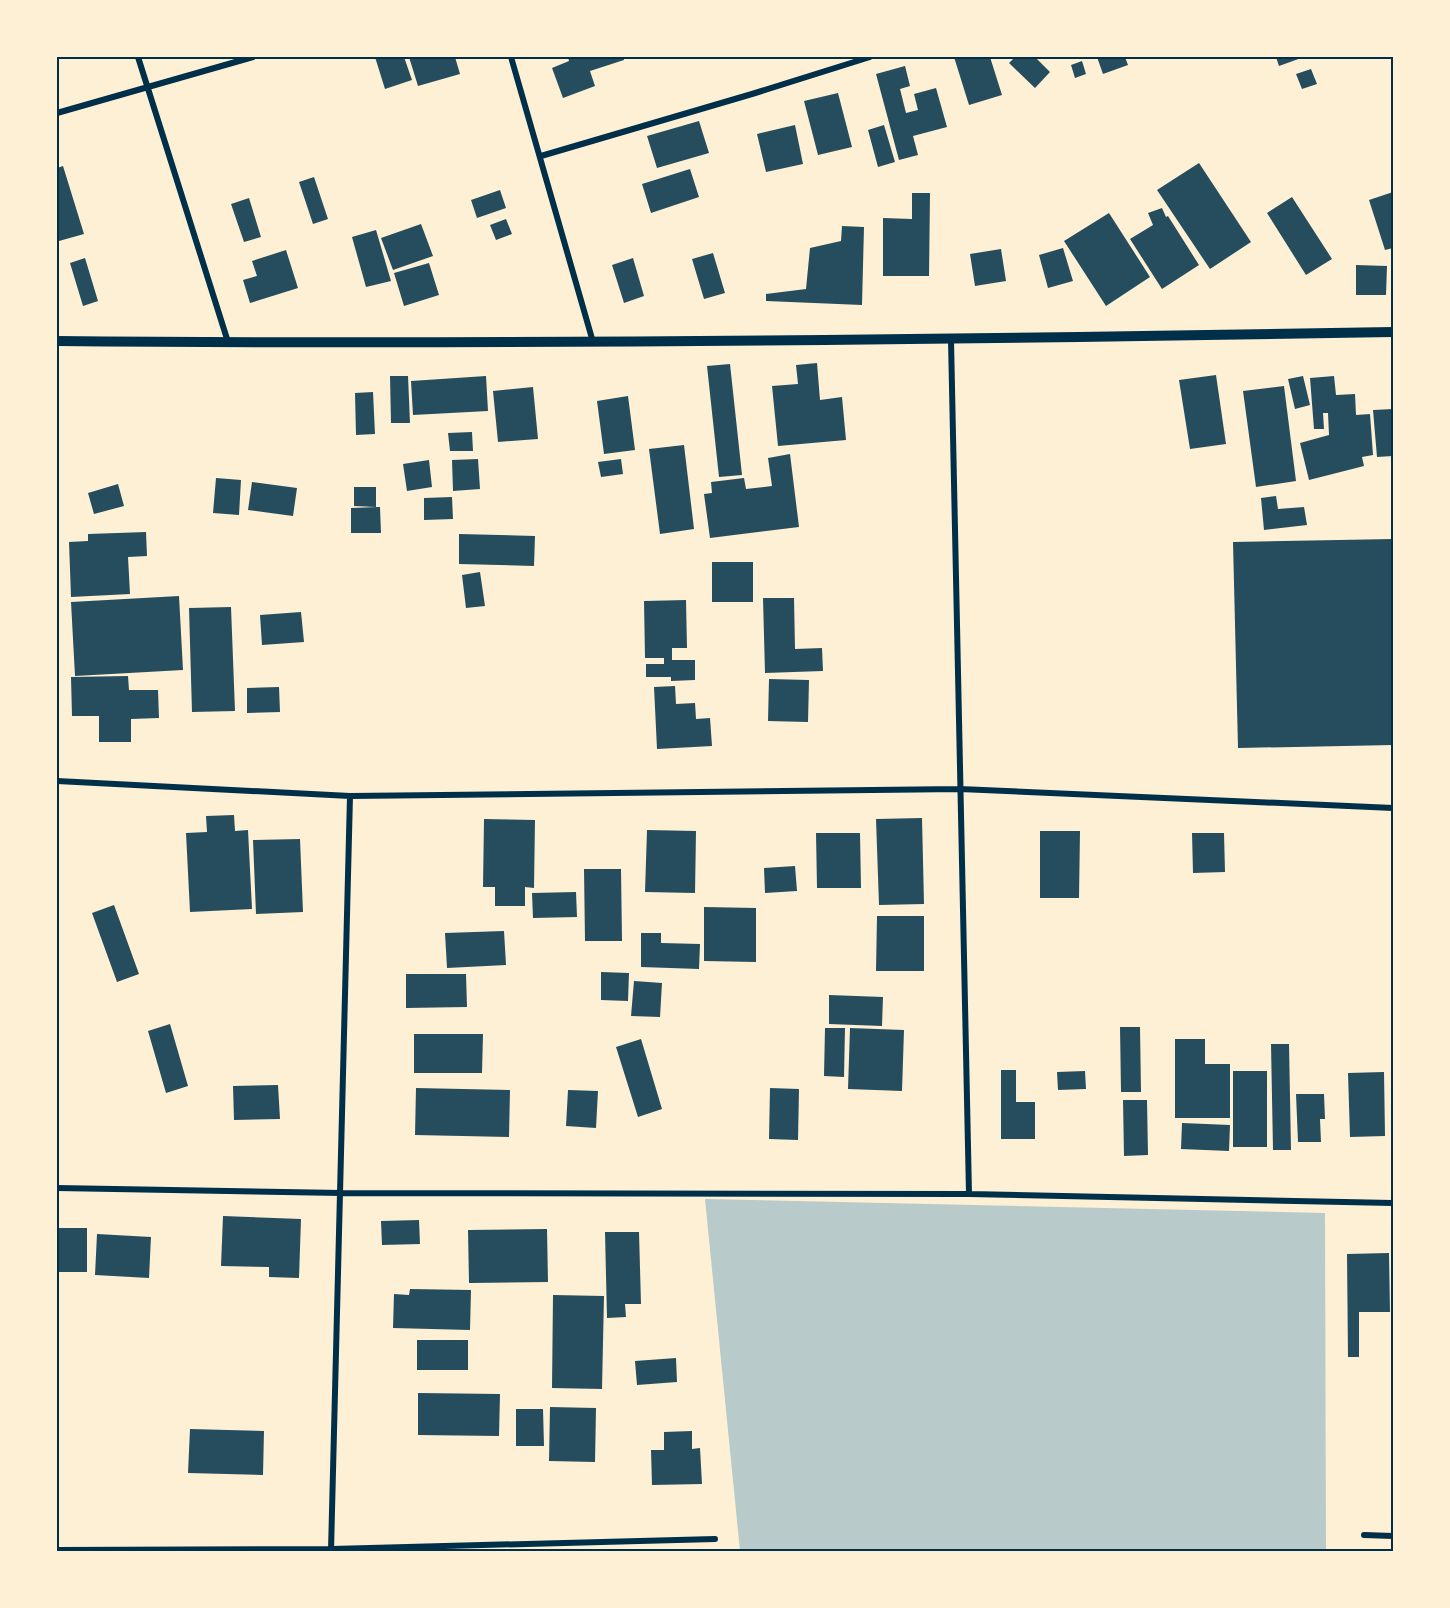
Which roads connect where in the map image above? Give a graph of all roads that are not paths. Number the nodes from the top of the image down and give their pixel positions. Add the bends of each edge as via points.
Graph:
1 (138, 57) edge
2 (253, 57) edge
3 (511, 57) edge
4 (870, 57) edge
5 (147, 87) junction
6 (57, 112) edge
7 (541, 156) junction
8 (1393, 332) edge
9 (951, 340) junction
10 (57, 341) edge
11 (228, 342) junction
12 (593, 342) junction
13 (57, 781) edge
14 (960, 789) junction
15 (350, 796) junction
16 (1393, 808) edge
17 (57, 1188) edge
18 (341, 1193) junction
19 (969, 1194) junction
20 (1393, 1203) edge
21 (1364, 1535) dead end
22 (1393, 1536) edge
23 (715, 1539) dead end
24 (57, 1550) edge
25 (331, 1550) edge

1 - 5 street
2 - 5 street
3 - 7 street
4 - 7 street
5 - 6 street
5 - 11 street
7 - 12 street
8 - 9 street
9 - 12 street
9 - 14 street
10 - 11 street
11 - 12 street
13 - 15 street
14 - 15 street
14 - 16 street
14 - 19 street
15 - 18 street
17 - 18 street
18 - 19 street
18 - 25 street
19 - 20 street
21 - 22 street
23 - 25 street
24 - 25 street

